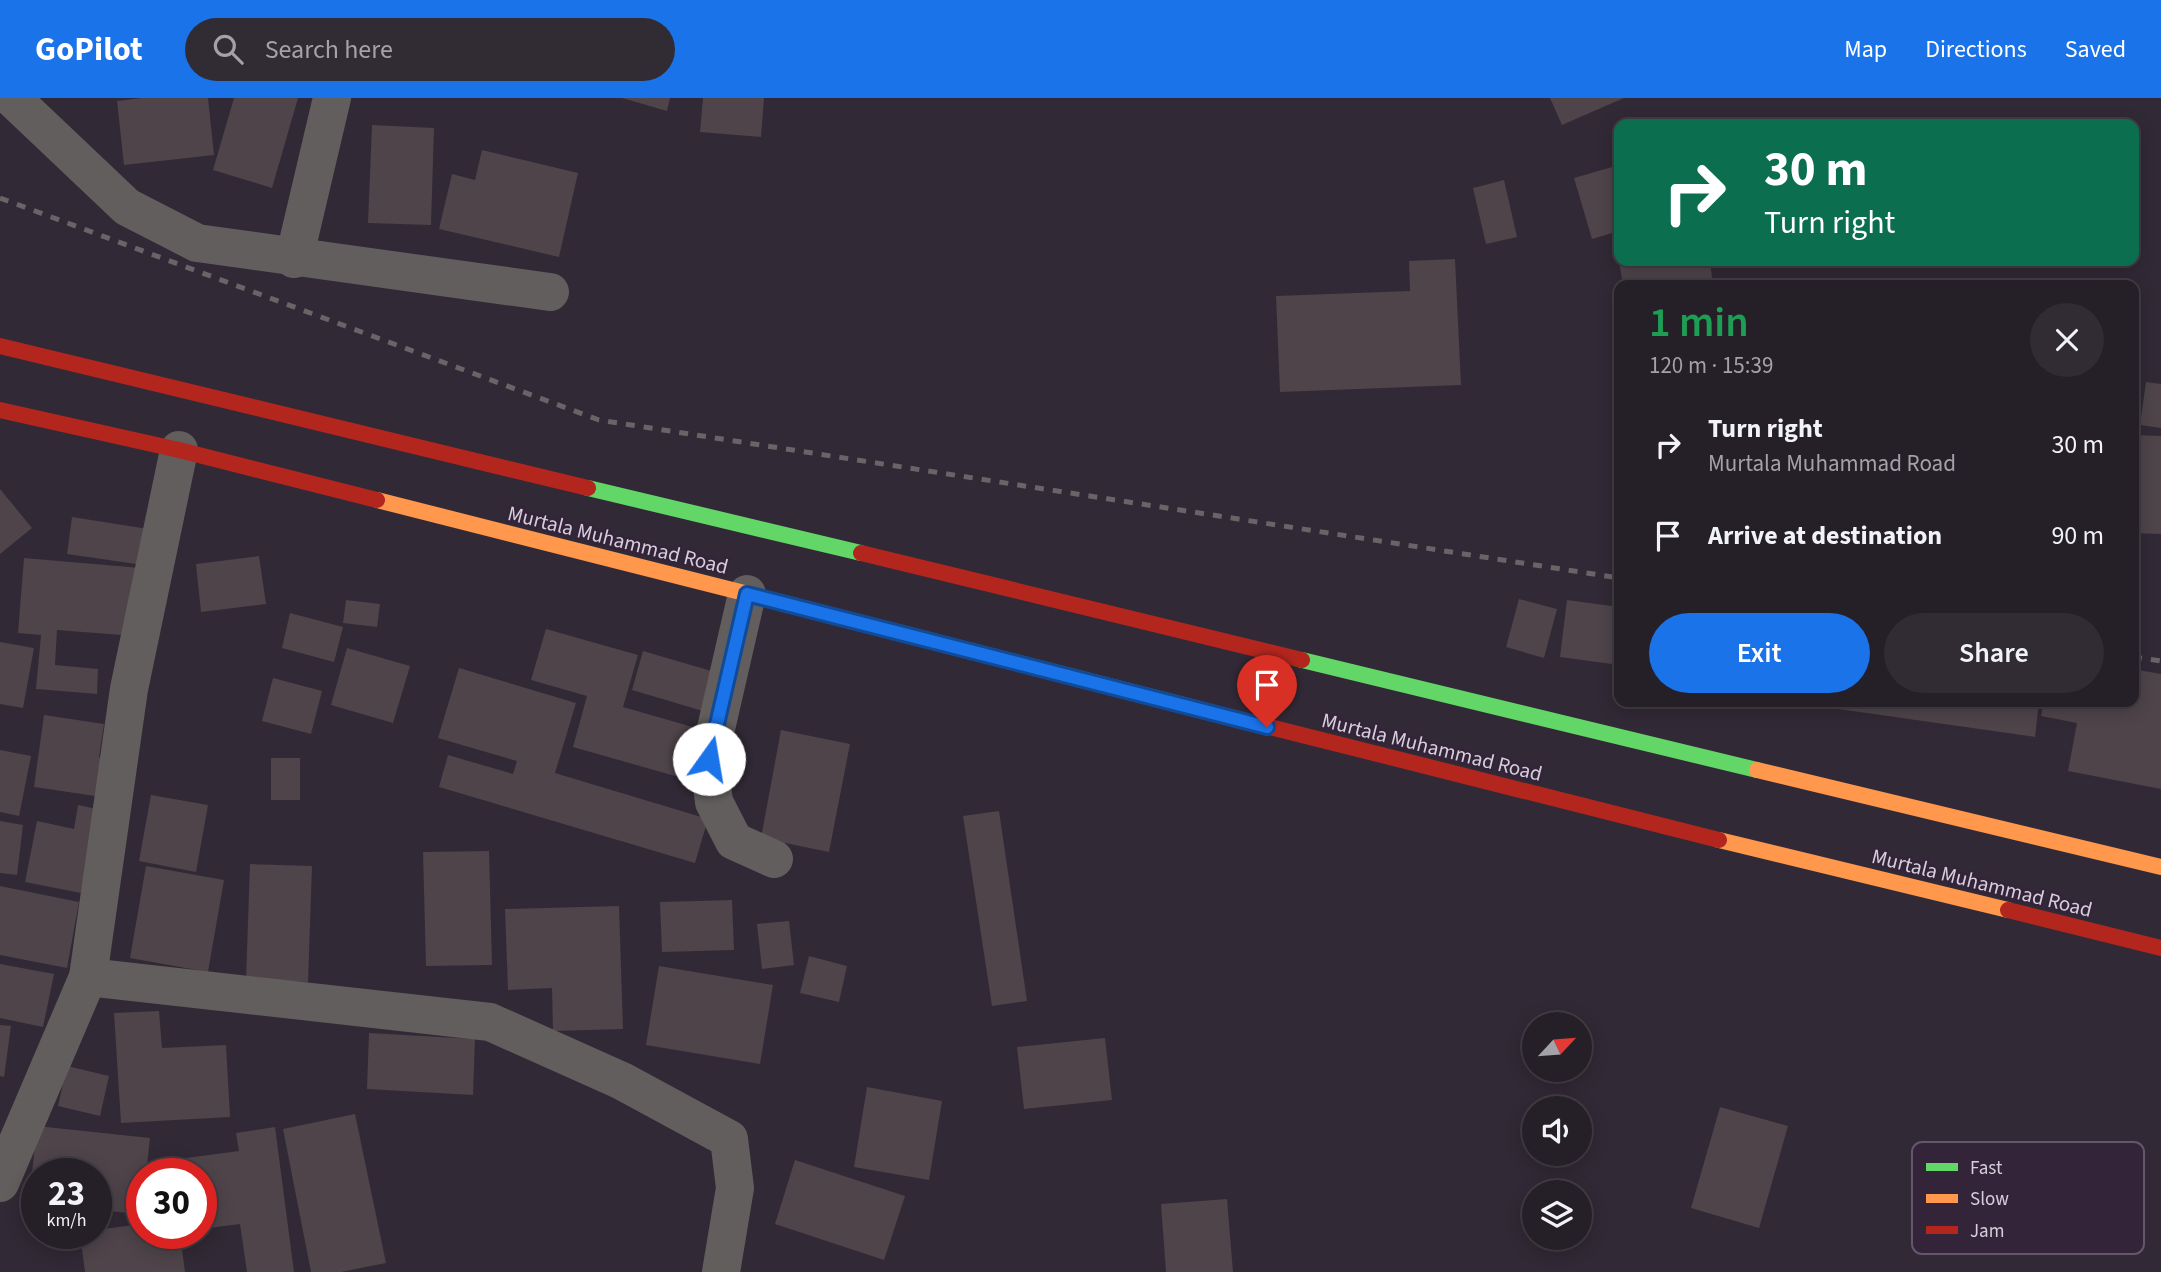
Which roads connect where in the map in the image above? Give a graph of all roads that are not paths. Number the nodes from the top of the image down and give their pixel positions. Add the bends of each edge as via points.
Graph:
1 (12, 98) edge
2 (332, 98) edge
3 (294, 259) junction
4 (551, 292) dead end
5 (0, 346) edge
6 (0, 410) edge
7 (179, 450) junction
8 (747, 594) junction
9 (774, 859) dead end
10 (2161, 867) edge
11 (2161, 948) edge
12 (88, 977) junction
13 (0, 1183) edge
14 (721, 1272) edge

1 - 3 street via 127,207 197,243
2 - 3 street
3 - 4 street
5 - 10 highway, Murtala Muhammad Road
6 - 7 highway, Murtala Muhammad Road
7 - 8 highway, Murtala Muhammad Road
7 - 12 street via 129,689
8 - 9 street via 709,759 714,802 734,841
8 - 11 highway, Murtala Muhammad Road
12 - 13 street
12 - 14 street via 490,1022 622,1081 729,1139 735,1188

